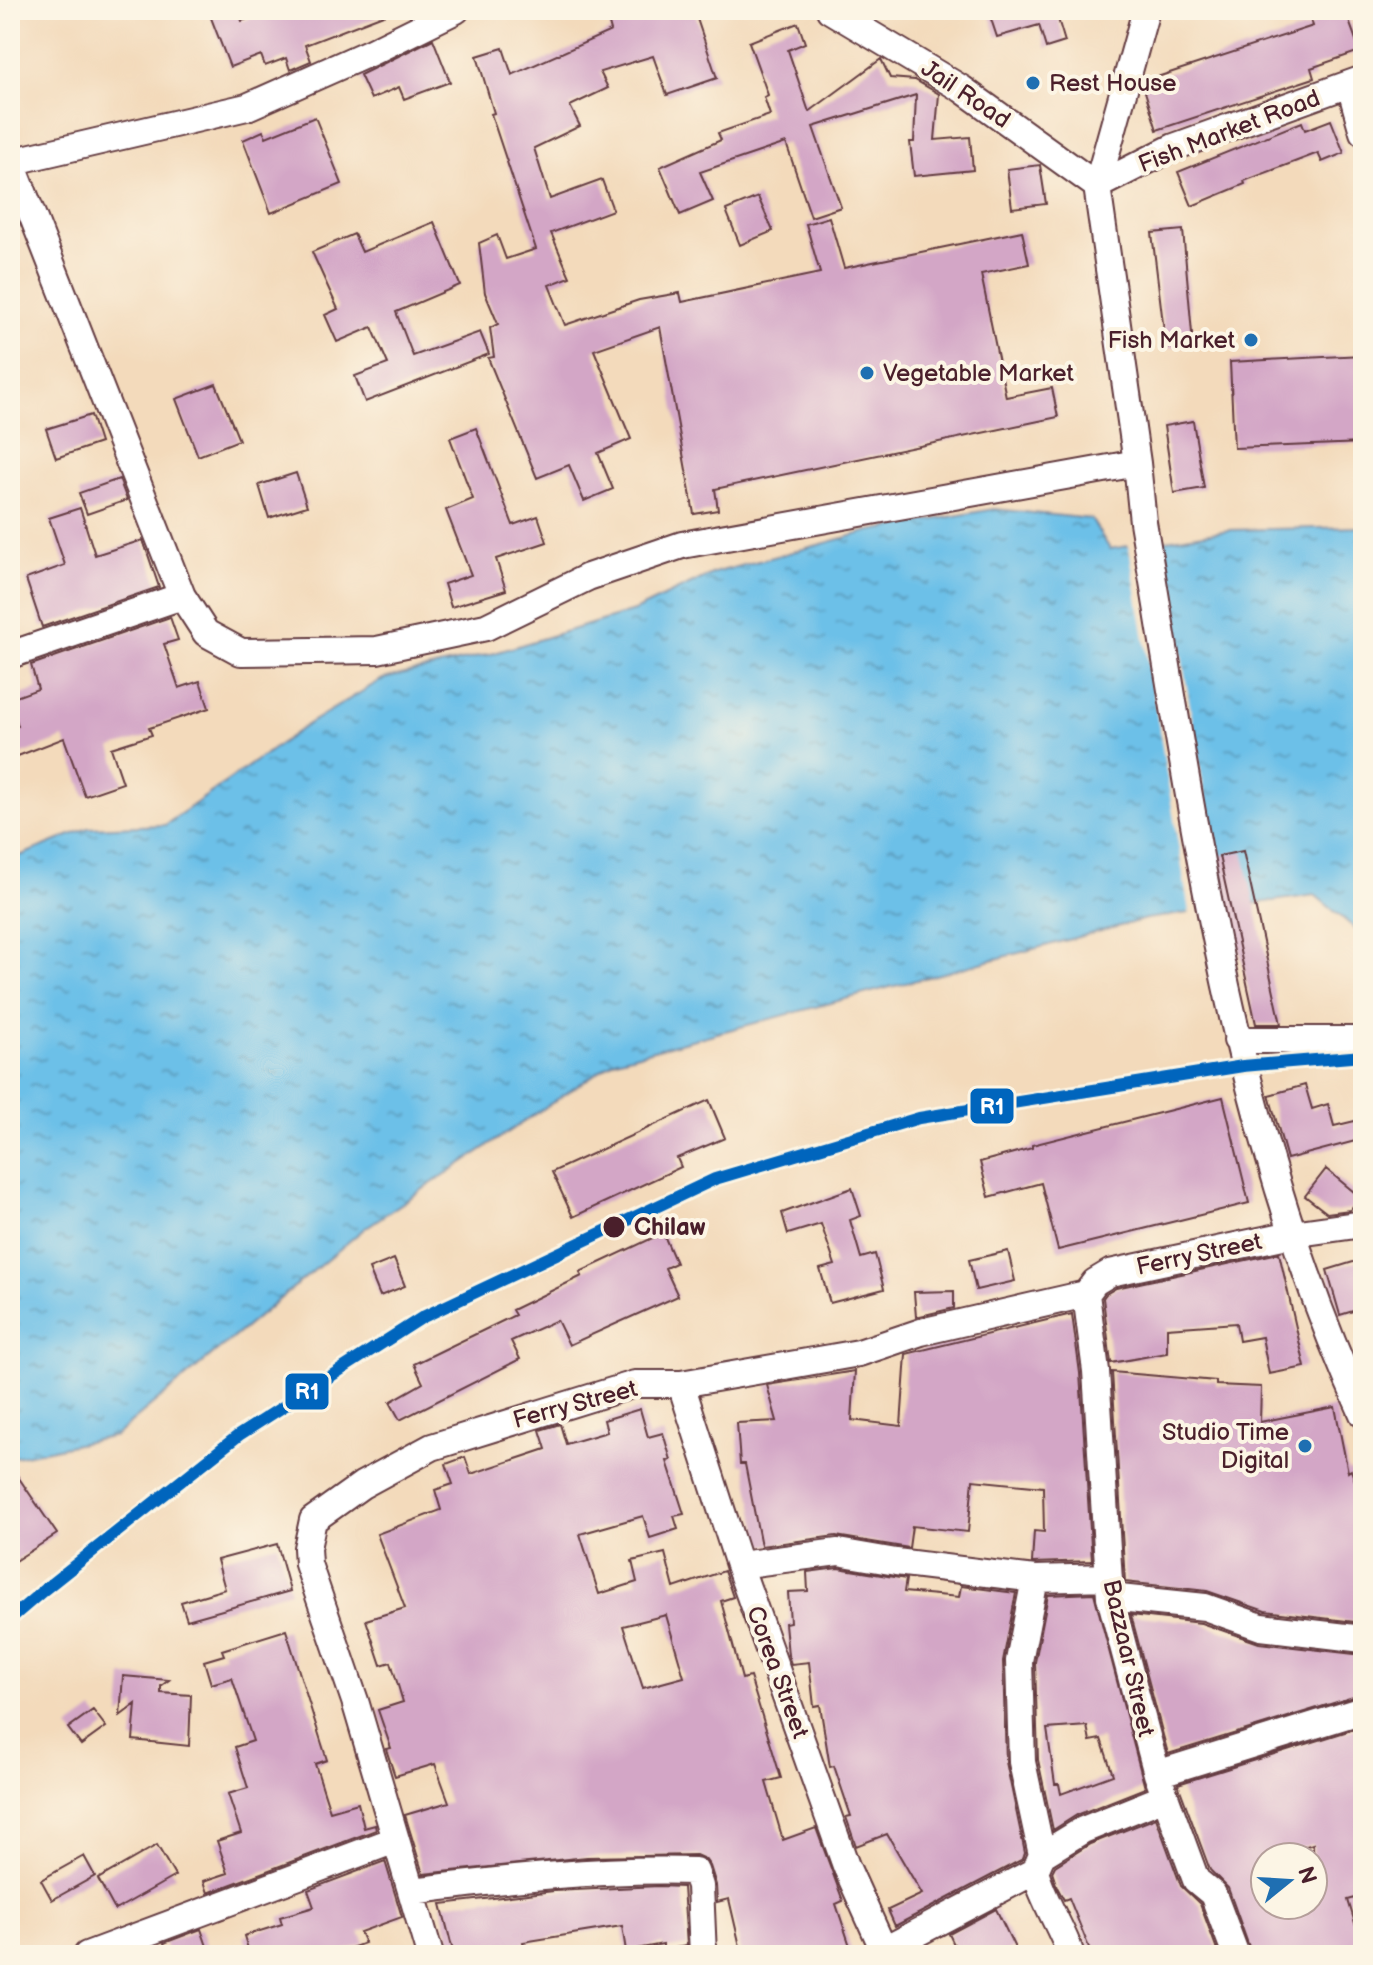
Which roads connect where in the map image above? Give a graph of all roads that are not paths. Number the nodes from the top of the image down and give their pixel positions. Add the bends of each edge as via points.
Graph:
1 (456, 10) edge
2 (830, 10) edge
3 (1146, 10) edge
4 (1356, 82) edge
5 (1363, 132) edge
6 (10, 162) edge
7 (1097, 186) junction
8 (1137, 463) junction
9 (182, 596) junction
10 (10, 655) edge
11 (1237, 1040) junction
12 (1363, 1040) edge
13 (1363, 1224) edge
14 (1292, 1234) junction
15 (1086, 1294) junction
16 (681, 1384) junction
17 (1363, 1414) edge
18 (739, 1565) junction
19 (1035, 1579) junction
20 (1109, 1587) junction
21 (1363, 1639) edge
22 (1363, 1710) edge
23 (1161, 1786) junction
24 (395, 1840) junction
25 (1039, 1863) junction
26 (412, 1891) junction
27 (882, 1954) edge
28 (87, 1955) edge
29 (430, 1955) edge
30 (703, 1955) edge
31 (1071, 1955) edge
32 (1236, 1955) edge

1 - 6 street via 247,107
2 - 7 street, Jail Road via 962,89
3 - 7 street
4 - 5 street
4 - 7 street, Fish Market Road via 1174,147
6 - 9 street
7 - 8 street
8 - 9 street via 682,545 588,577 486,627 377,650 241,652 206,633
8 - 11 street via 1214,934
9 - 10 street
11 - 12 street
11 - 14 street
13 - 14 street, Ferry Street
14 - 15 street, Ferry Street via 1110,1273
14 - 17 street
15 - 16 street, Ferry Street via 921,1332 859,1353
15 - 20 street, Bazzaar Street
16 - 18 street, Corea Street
16 - 24 street, Ferry Street via 635,1384 432,1447 362,1485 313,1520 308,1564
18 - 19 street via 838,1552
18 - 27 street, Corea Street
19 - 20 street
19 - 25 street via 1019,1661 1022,1762
20 - 21 street via 1205,1607 1261,1627
20 - 23 street, Bazzaar Street
22 - 23 street
23 - 25 street via 1083,1830
23 - 32 street, Bazzaar Street via 1196,1880 1213,1894
24 - 26 street, Ferry Street
24 - 28 street
25 - 27 street
25 - 31 street via 1041,1893 1062,1927
26 - 29 street, Ferry Street
26 - 30 street via 545,1875 695,1871

